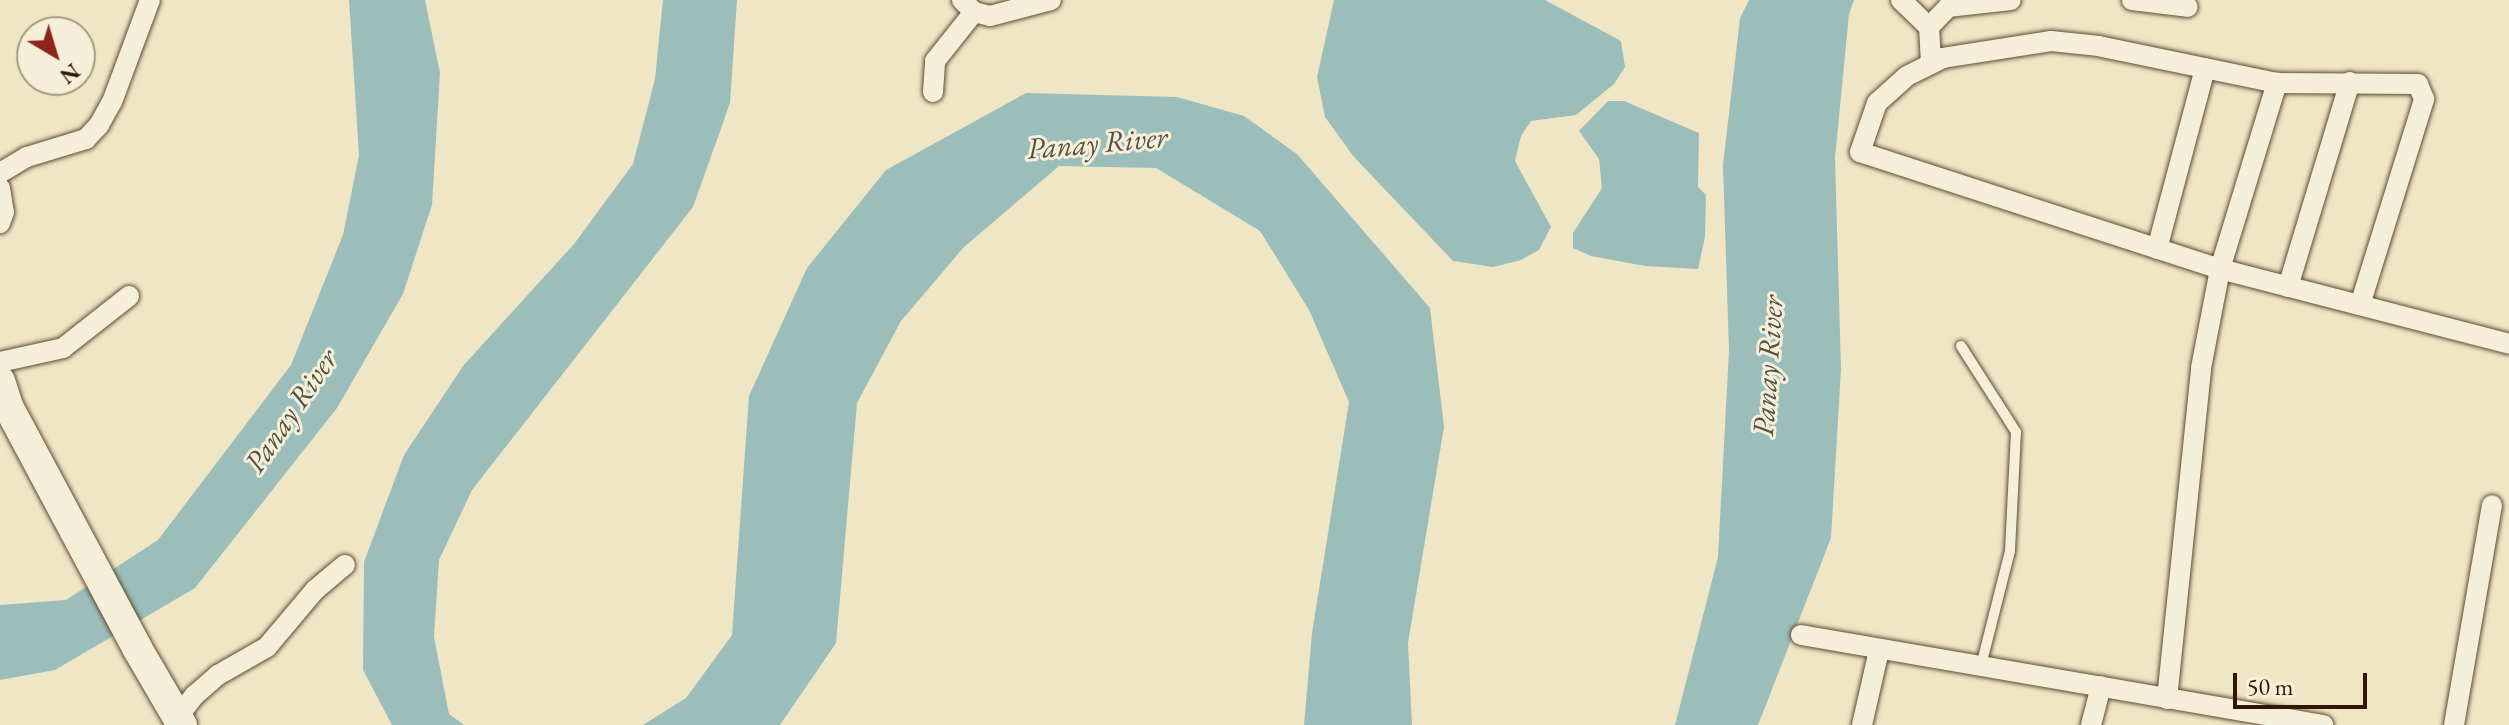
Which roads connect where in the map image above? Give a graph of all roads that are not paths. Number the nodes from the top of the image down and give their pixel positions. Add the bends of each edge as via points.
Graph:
1 (150, 0) edge
2 (1051, 0) edge
3 (1901, 0) edge
4 (2011, 0) edge
5 (2132, 0) edge
6 (968, 6) edge
7 (2188, 7) dead end
8 (1929, 27) junction
9 (1931, 64) junction
10 (2205, 68) junction
11 (2350, 82) junction
12 (2277, 83) junction
13 (933, 92) dead end
14 (0, 173) edge
15 (0, 188) edge
16 (0, 223) edge
17 (2157, 249) junction
18 (2220, 269) junction
19 (2288, 287) junction
20 (129, 296) dead end
21 (2360, 305) junction
22 (2509, 344) edge
23 (1961, 346) dead end
24 (0, 362) edge
25 (0, 381) edge
26 (2492, 505) dead end
27 (345, 565) dead end
28 (1801, 635) dead end
29 (1879, 650) junction
30 (1981, 666) junction
31 (2101, 686) junction
32 (2167, 699) junction
33 (179, 722) edge
34 (1862, 725) edge
35 (2091, 725) edge
36 (2321, 725) edge
37 (2454, 725) edge

1 - 14 street via 99,125 86,139 27,157
2 - 6 street via 990,16
3 - 8 street
4 - 8 street via 1948,7
5 - 7 street
6 - 13 street via 935,61
8 - 9 street
9 - 10 street via 1992,47 2051,41
9 - 17 street via 1907,76 1877,103 1860,152
10 - 12 street
10 - 17 street
11 - 12 street
11 - 19 street
11 - 21 street via 2418,84 2424,99
12 - 18 street
15 - 16 street
17 - 18 street
18 - 19 street
18 - 32 street via 2201,368
19 - 21 street
20 - 24 street via 63,348
21 - 22 street
23 - 30 lane via 2016,432 2010,551
25 - 33 main road via 9,408
26 - 37 street
27 - 33 street via 315,590 267,647 195,695
28 - 29 street
29 - 30 street
29 - 34 street
30 - 31 street
31 - 32 street
31 - 35 street
32 - 36 street

